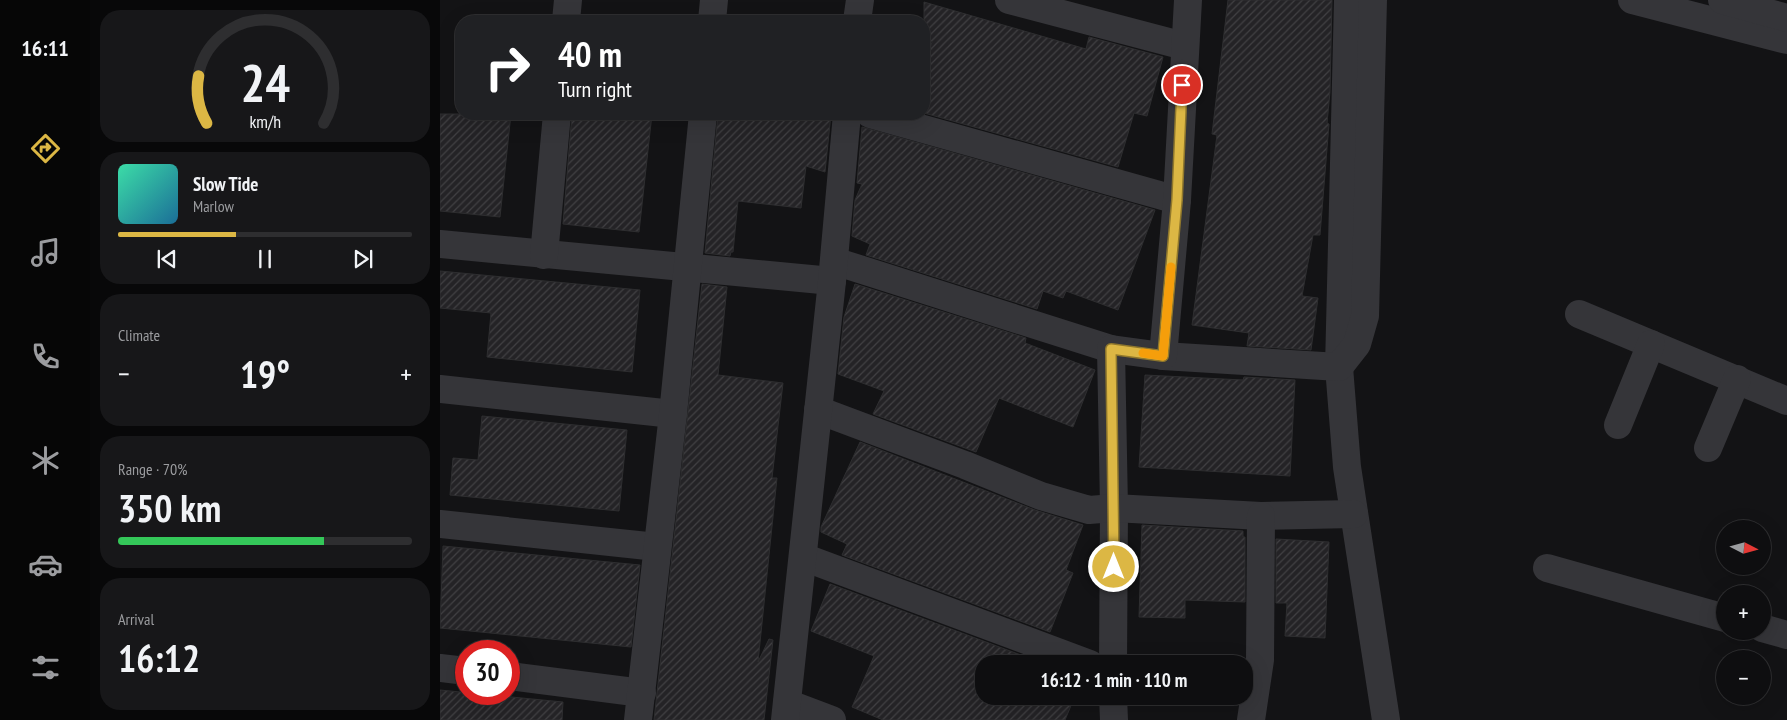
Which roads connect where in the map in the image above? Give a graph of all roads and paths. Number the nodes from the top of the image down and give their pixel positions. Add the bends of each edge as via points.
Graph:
1 (568, 0) edge
2 (714, 0) edge
3 (860, 0) edge
4 (1009, 0) edge
5 (1188, 0) edge
6 (1348, 0) edge
7 (1373, 0) edge
8 (1632, 0) edge
9 (1722, 0) edge
10 (567, 15) edge
11 (713, 15) edge
12 (858, 15) edge
13 (1787, 18) edge
14 (1787, 40) edge
15 (1184, 46) junction
16 (556, 120) edge
17 (702, 120) edge
18 (846, 120) edge
19 (891, 120) edge
20 (1177, 200) junction
21 (440, 244) edge
22 (544, 255) junction
23 (688, 267) junction
24 (833, 271) junction
25 (1579, 314) dead end
26 (1651, 344) junction
27 (1111, 349) junction
28 (1163, 356) junction
29 (1339, 367) junction
30 (1737, 379) junction
31 (440, 389) edge
32 (1787, 401) edge
33 (818, 410) junction
34 (673, 414) junction
35 (1618, 425) dead end
36 (1708, 448) dead end
37 (1114, 508) junction
38 (1354, 514) junction
39 (1261, 516) junction
40 (440, 524) edge
41 (657, 547) junction
42 (803, 557) junction
43 (1547, 568) dead end
44 (1716, 615) edge
45 (1771, 631) edge
46 (1787, 635) edge
47 (1066, 655) edge
48 (1113, 655) edge
49 (440, 668) edge
50 (455, 670) edge
51 (520, 677) edge
52 (642, 693) junction
53 (1114, 705) edge
54 (786, 711) edge
55 (638, 720) edge
56 (832, 720) edge
57 (1114, 720) edge
58 (1251, 720) edge
59 (1386, 720) edge

1 - 10 street
2 - 11 street
3 - 12 street
4 - 15 street
5 - 15 street
6 - 29 street
7 - 29 street via 1365,316 1357,344
8 - 14 street
9 - 13 street
15 - 20 street
16 - 22 street
17 - 23 street
18 - 24 street
19 - 20 street
20 - 28 street
21 - 22 street
22 - 23 street
23 - 24 street
23 - 34 street
24 - 27 street
24 - 33 street
25 - 26 street
26 - 30 street
26 - 35 street
27 - 28 street
27 - 37 street
28 - 29 street
29 - 38 street
30 - 32 street
30 - 36 street
31 - 34 street
33 - 37 street via 1070,505 1090,510
33 - 42 street
34 - 41 street
37 - 39 street
37 - 48 street
38 - 39 street
38 - 59 street
39 - 58 street via 1260,660
40 - 41 street
41 - 52 street
42 - 47 street
42 - 54 street
43 - 44 street
45 - 46 street
49 - 50 street
51 - 52 street
52 - 55 street
53 - 57 street
54 - 56 street

